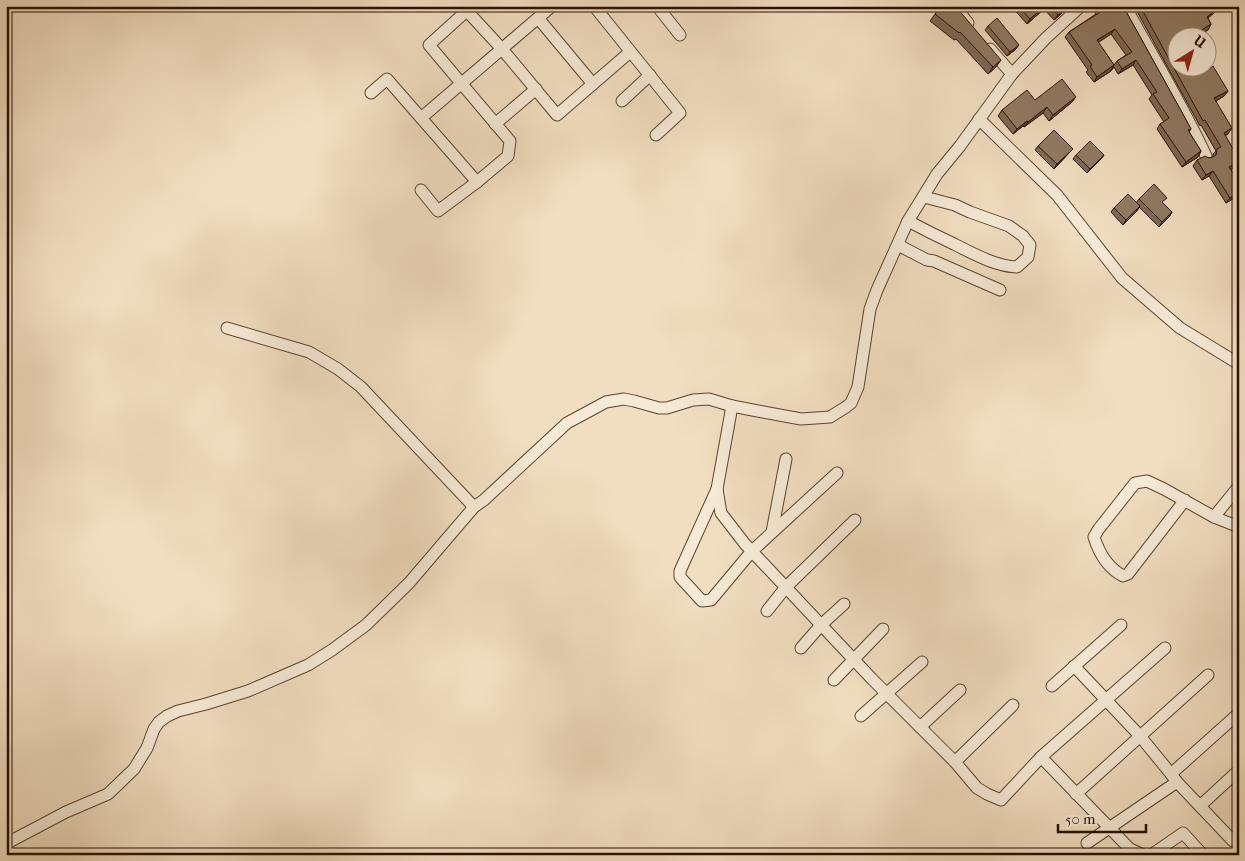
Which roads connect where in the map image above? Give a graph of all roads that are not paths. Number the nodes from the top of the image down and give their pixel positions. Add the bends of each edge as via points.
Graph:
1 (552, 6) edge
2 (594, 6) edge
3 (656, 6) edge
4 (961, 6) edge
5 (1081, 6) edge
6 (1125, 6) edge
7 (469, 9) edge
8 (538, 18) junction
9 (680, 35) dead end
10 (502, 49) junction
11 (630, 52) junction
12 (1012, 74) junction
13 (650, 76) junction
14 (461, 83) junction
15 (593, 84) junction
16 (536, 89) junction
17 (371, 93) dead end
18 (622, 101) dead end
19 (421, 118) junction
20 (979, 119) junction
21 (495, 124) junction
22 (656, 135) dead end
23 (1206, 156) edge
24 (477, 182) junction
25 (421, 190) dead end
26 (924, 196) junction
27 (908, 221) junction
28 (898, 245) junction
29 (1000, 290) dead end
30 (227, 328) dead end
31 (1239, 364) edge
32 (732, 406) junction
33 (786, 459) dead end
34 (837, 473) dead end
35 (1239, 486) edge
36 (717, 489) junction
37 (1185, 500) junction
38 (474, 507) junction
39 (1214, 517) junction
40 (855, 520) dead end
41 (1239, 527) edge
42 (772, 532) junction
43 (752, 551) junction
44 (786, 587) junction
45 (844, 604) dead end
46 (767, 611) dead end
47 (821, 625) junction
48 (1121, 625) dead end
49 (884, 628) dead end
50 (800, 648) dead end
51 (1166, 648) dead end
52 (854, 660) junction
53 (922, 662) dead end
54 (1074, 666) junction
55 (1208, 675) dead end
56 (834, 680) dead end
57 (1052, 686) dead end
58 (960, 690) dead end
59 (887, 694) junction
60 (1106, 701) junction
61 (1013, 705) dead end
62 (1239, 712) edge
63 (861, 716) dead end
64 (920, 727) junction
65 (1140, 736) junction
66 (1041, 757) junction
67 (955, 762) junction
68 (1239, 770) edge
69 (1174, 778) junction
70 (1076, 794) junction
71 (1200, 806) junction
72 (1109, 828) junction
73 (1237, 842) edge
74 (1087, 843) dead end
75 (6, 845) edge
76 (1143, 855) edge
77 (1151, 855) edge
78 (1203, 855) edge

1 - 8 street
2 - 11 street
3 - 9 street
4 - 12 street via 962,16
5 - 12 street
6 - 23 street
7 - 10 street
7 - 14 street via 429,45
8 - 10 street
8 - 15 street
10 - 14 street
10 - 16 street
11 - 13 street
11 - 15 street
12 - 20 street
13 - 18 street
13 - 22 street via 680,113
14 - 19 street
14 - 21 street
15 - 16 street via 557,115
16 - 21 street
17 - 19 street via 387,78
19 - 24 street
20 - 26 street
20 - 31 street via 1057,195 1122,278 1180,328
21 - 24 street via 510,141 508,156
24 - 25 street via 438,211
26 - 27 street
26 - 27 street via 1008,226 1030,245 1028,257 1018,267 993,262
27 - 28 street
28 - 29 street
28 - 32 street via 870,309 858,388 851,403 830,417 801,419
30 - 38 street via 309,352 338,369 361,387
32 - 36 street
32 - 38 street via 709,399 667,408 624,399 606,402 566,423
33 - 42 street
34 - 42 street
35 - 39 street
36 - 43 street via 721,513
36 - 43 street via 680,577 702,600 712,600
37 - 37 street via 1147,481 1135,483 1094,537 1111,568 1122,576 1128,574
37 - 39 street
38 - 75 street via 409,583 366,625 332,650 308,665 248,691 167,716 158,722 148,748 134,769 108,794 66,812
39 - 41 street
40 - 44 street
42 - 43 street
43 - 44 street
44 - 46 street
44 - 47 street
45 - 47 street
47 - 50 street
47 - 52 street
48 - 54 street
49 - 52 street
51 - 60 street
52 - 56 street
52 - 59 street
53 - 59 street
54 - 57 street
54 - 60 street
55 - 65 street
58 - 64 street
59 - 63 street
59 - 64 street
60 - 65 street
60 - 66 street
61 - 67 street
62 - 69 street
64 - 67 street
65 - 69 street
65 - 70 street
66 - 67 street via 1001,800 977,788
66 - 70 street
68 - 71 street
69 - 71 street
69 - 72 street
70 - 72 street
71 - 73 street
72 - 74 street
72 - 76 street via 1130,849
77 - 78 street via 1183,833

